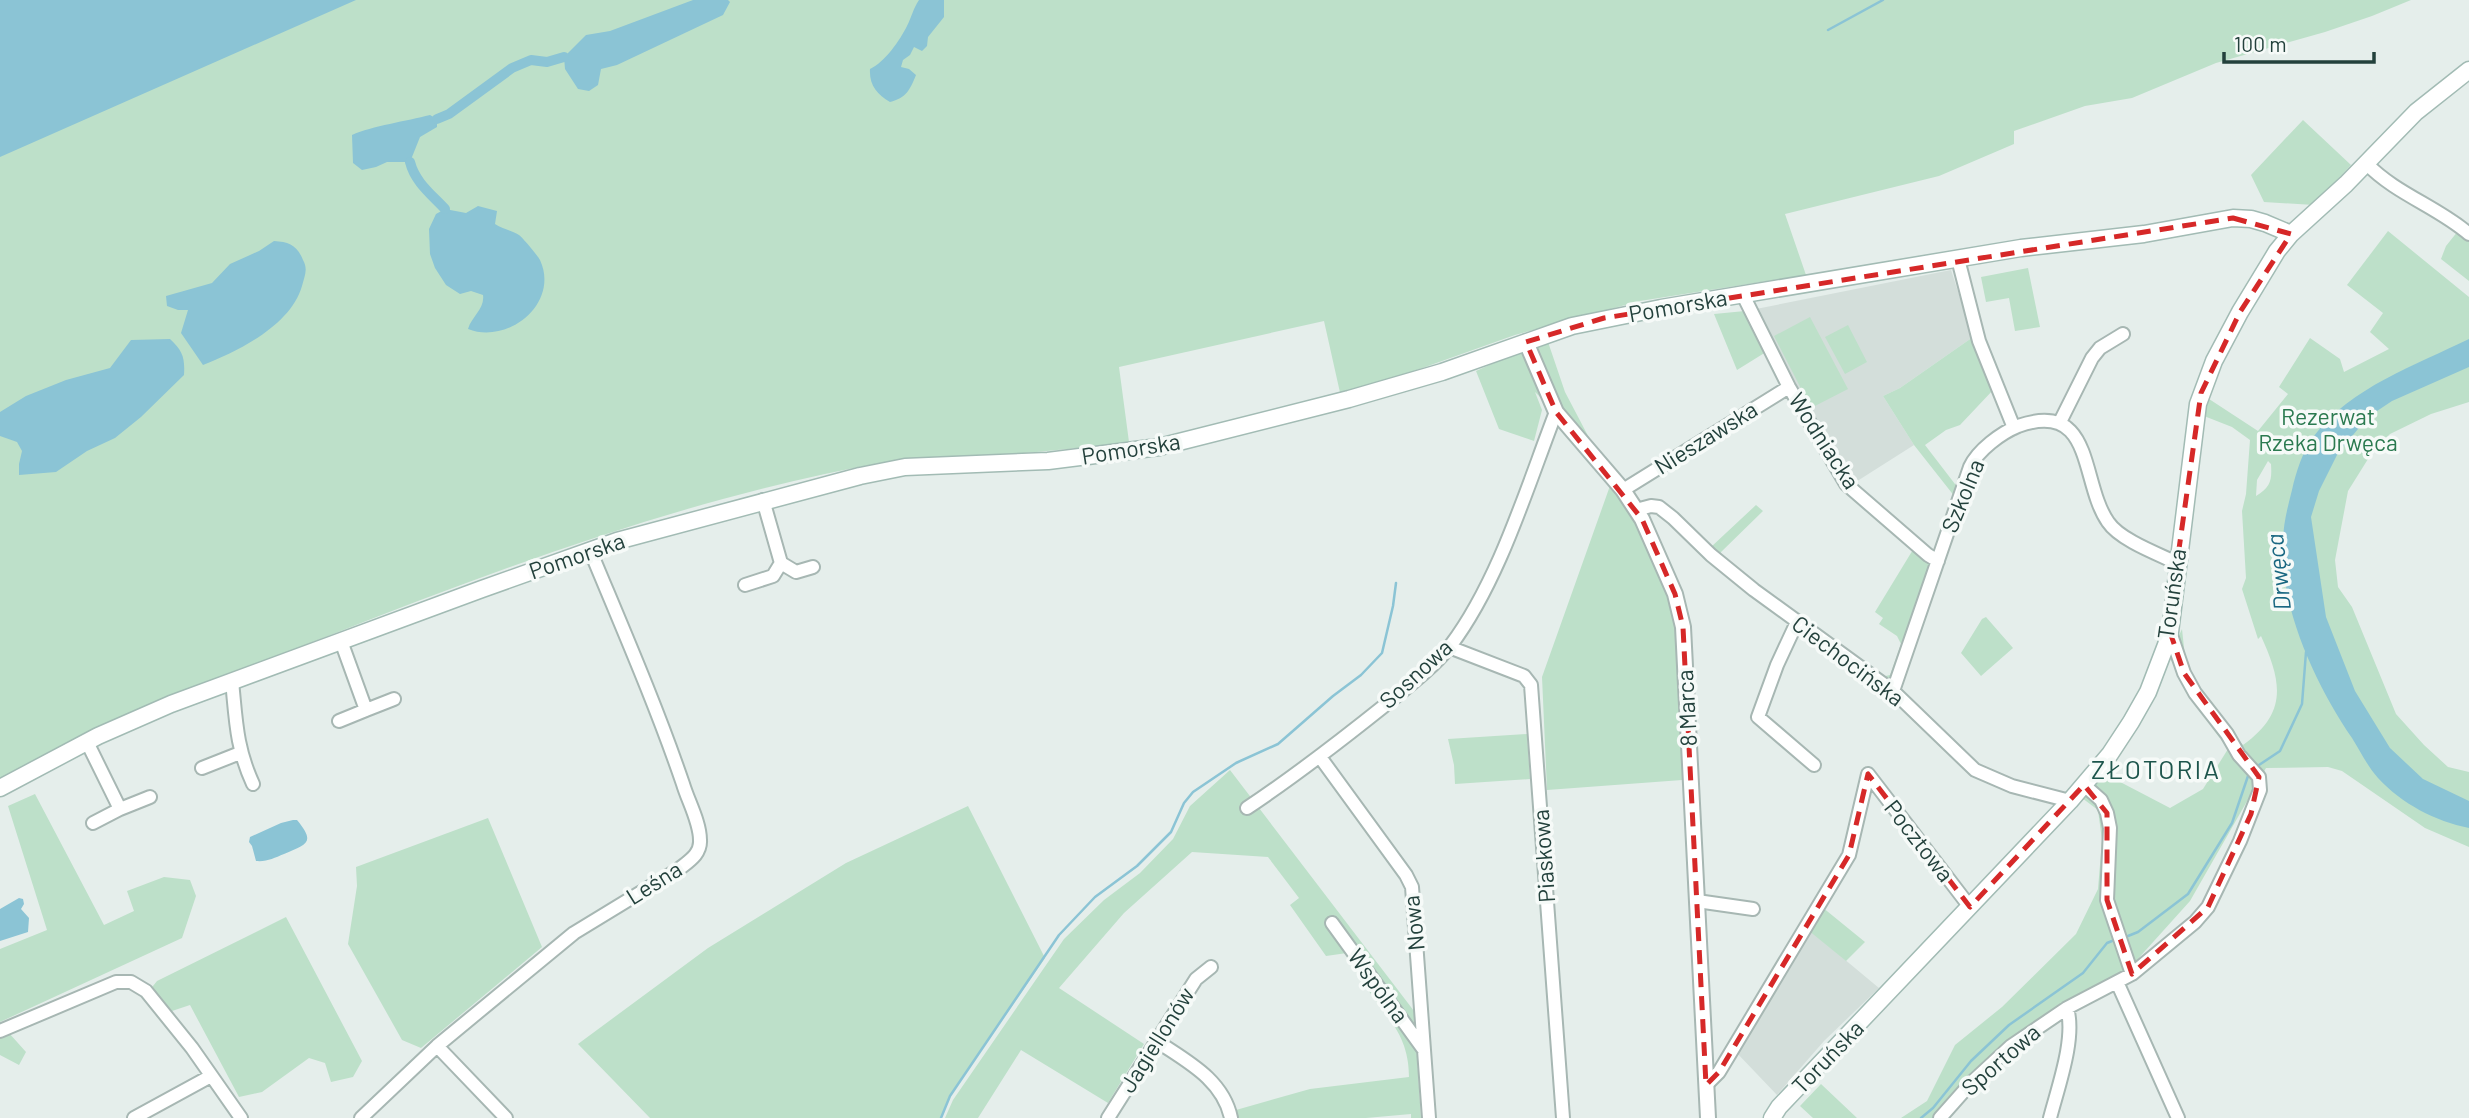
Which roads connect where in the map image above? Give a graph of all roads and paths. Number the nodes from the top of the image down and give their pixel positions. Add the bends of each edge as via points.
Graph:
1 (2469, 71) edge
2 (2367, 164) junction
3 (2291, 234) junction
4 (2469, 234) edge
5 (1958, 259) junction
6 (1743, 295) junction
7 (2123, 334) dead end
8 (1526, 342) junction
9 (1789, 387) junction
10 (1556, 412) junction
11 (2060, 422) junction
12 (2014, 428) junction
13 (1623, 490) junction
14 (763, 500) junction
15 (1636, 510) junction
16 (590, 550) junction
17 (1938, 561) junction
18 (781, 563) junction
19 (2177, 563) junction
20 (813, 567) dead end
21 (745, 585) dead end
22 (1797, 622) junction
23 (2170, 632) junction
24 (341, 641) junction
25 (1449, 647) junction
26 (232, 681) junction
27 (1892, 691) junction
28 (394, 699) dead end
29 (366, 710) junction
30 (339, 720) dead end
31 (86, 742) junction
32 (240, 753) junction
33 (1320, 757) junction
34 (1814, 765) dead end
35 (202, 768) dead end
36 (253, 784) dead end
37 (2084, 785) junction
38 (0, 788) edge
39 (150, 797) dead end
40 (2070, 801) junction
41 (1248, 808) dead end
42 (120, 809) junction
43 (93, 822) dead end
44 (1697, 901) junction
45 (1970, 907) junction
46 (1753, 909) dead end
47 (1332, 923) dead end
48 (1211, 967) dead end
49 (2132, 974) junction
50 (2117, 982) junction
51 (2067, 1008) junction
52 (0, 1031) edge
53 (1158, 1042) junction
54 (437, 1046) junction
55 (1424, 1050) junction
56 (211, 1076) junction
57 (1706, 1085) junction
58 (134, 1118) edge
59 (241, 1118) edge
60 (362, 1118) edge
61 (506, 1118) edge
62 (1108, 1118) edge
63 (1231, 1118) edge
64 (1429, 1118) edge
65 (1563, 1118) edge
66 (1708, 1118) edge
67 (1772, 1118) edge
68 (1940, 1118) edge
69 (2050, 1118) edge
70 (2178, 1118) edge

1 - 2 main road, Toruńska via 2416,112
2 - 3 main road, Toruńska
2 - 4 street
3 - 5 main road, Pomorska via 2265,223 2233,218
3 - 19 main road, Toruńska via 2240,312 2201,393
5 - 6 main road, Pomorska
5 - 12 street via 1979,341
6 - 8 main road, Pomorska via 1604,318
6 - 9 street, Wodniacka
7 - 11 street via 2092,358
8 - 10 street, 8 Marca
8 - 14 main road, Pomorska via 1362,395 1159,447 1048,461 905,467
9 - 13 street, Nieszawska
9 - 17 street, Wodniacka via 1846,484
10 - 13 street, 8 Marca
10 - 25 street, Sosnowa via 1494,569
11 - 12 street, Szkolna via 2034,421
11 - 19 street via 2072,433 2087,462 2109,525
12 - 17 street, Szkolna via 1974,459
13 - 15 street, 8 Marca
14 - 16 main road, Pomorska
14 - 18 street
15 - 22 street, Ciechocińska via 1659,508
15 - 44 street, 8 Marca via 1675,594 1683,627
16 - 24 main road, Pomorska
16 - 54 street, Leśna via 676,763 701,841 694,858 574,933
17 - 27 street, Szkolna
18 - 20 street via 796,572
18 - 21 street via 773,576
19 - 23 main road, Toruńska
22 - 27 street, Ciechocińska
22 - 34 street via 1758,717
23 - 37 main road, Toruńska via 2148,692 2110,754
23 - 49 street, Sportowa via 2195,693 2259,777 2260,790 2208,907
24 - 26 main road, Pomorska
24 - 29 street
25 - 33 street, Sosnowa
25 - 65 street, Piaskowa via 1524,676 1531,685
26 - 31 main road, Pomorska
26 - 32 street
27 - 40 street, Ciechocińska via 1975,770 2012,786
28 - 29 street
29 - 30 street
31 - 38 main road, Pomorska
31 - 42 street
32 - 35 street
32 - 36 street
33 - 41 street, Sosnowa
33 - 55 street, Nowa via 1412,887
37 - 40 main road, Toruńska
37 - 49 street via 2101,800 2107,813 2107,900
39 - 42 street
40 - 45 main road, Toruńska
42 - 43 street
44 - 46 street
44 - 57 street, 8 Marca
45 - 57 street, Pocztowa via 1868,774 1849,855 1720,1072
45 - 67 main road, Toruńska
47 - 55 street, Wspólna
48 - 53 street, Jagiellonów via 1196,979
49 - 50 street, Sportowa
50 - 51 street, Sportowa
50 - 70 street
51 - 68 street, Sportowa via 2011,1046
51 - 69 street via 2071,1020
52 - 56 street via 118,981 136,984 146,990
53 - 62 street, Jagiellonów
53 - 63 street via 1217,1086
54 - 60 street, Leśna
54 - 61 street
55 - 64 street, Nowa
56 - 58 street
56 - 59 street
57 - 66 street, 8 Marca

